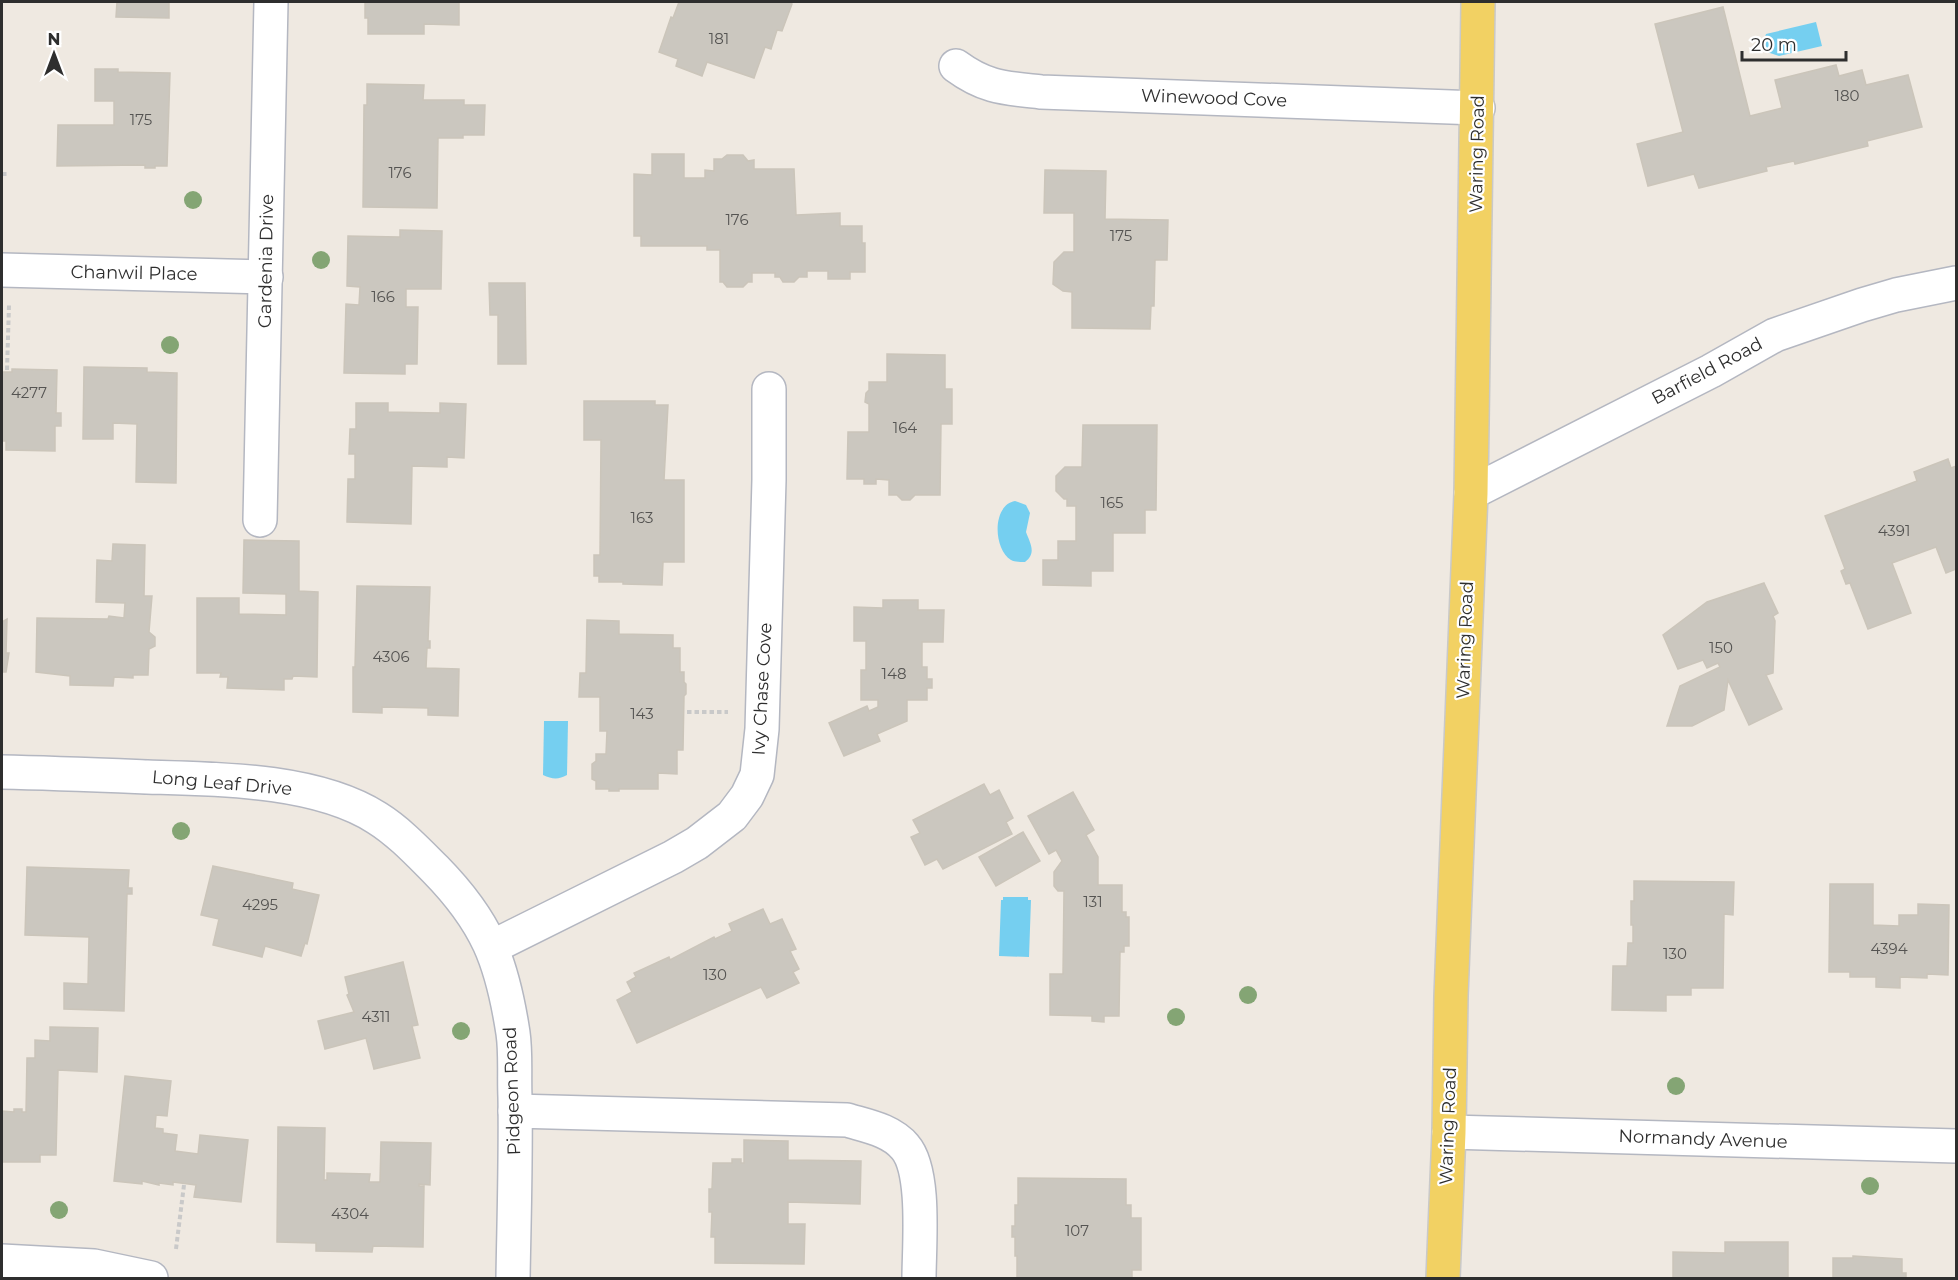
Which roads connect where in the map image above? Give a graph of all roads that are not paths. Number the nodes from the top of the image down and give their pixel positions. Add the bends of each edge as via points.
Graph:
1 (272, 2) edge
2 (1479, 2) edge
3 (956, 66) dead end
4 (1478, 108) junction
5 (2, 270) edge
6 (266, 277) junction
7 (1956, 283) edge
8 (769, 389) dead end
9 (1471, 493) junction
10 (260, 520) dead end
11 (2, 772) edge
12 (424, 858) joint
13 (492, 947) junction
14 (515, 1111) junction
15 (1449, 1132) junction
16 (1956, 1146) edge
17 (2, 1261) edge
18 (150, 1278) edge
19 (513, 1278) edge
20 (920, 1278) edge
21 (1443, 1278) edge

1 - 6 street, Gardenia Drive
2 - 4 main road, Waring Road
3 - 4 street, Winewood Cove via 974,79 1001,88 1041,92
4 - 9 main road, Waring Road
5 - 6 street, Chanwil Place
6 - 10 street, Gardenia Drive
7 - 9 street, Barfield Road via 1896,295 1775,334 1711,371
8 - 13 street, Ivy Chase Cove via 762,729 757,775 747,796 732,816 697,843
9 - 15 main road, Waring Road
11 - 12 street, Long Leaf Drive via 277,785 343,802 377,818
12 - 13 street, Pidgeon Road via 457,891
13 - 14 street, Pidgeon Road via 514,1036
14 - 19 street, Pidgeon Road
14 - 20 street via 847,1120 881,1130 905,1146 916,1165
15 - 16 street, Normandy Avenue
15 - 21 main road, Waring Road
17 - 18 street via 94,1266

